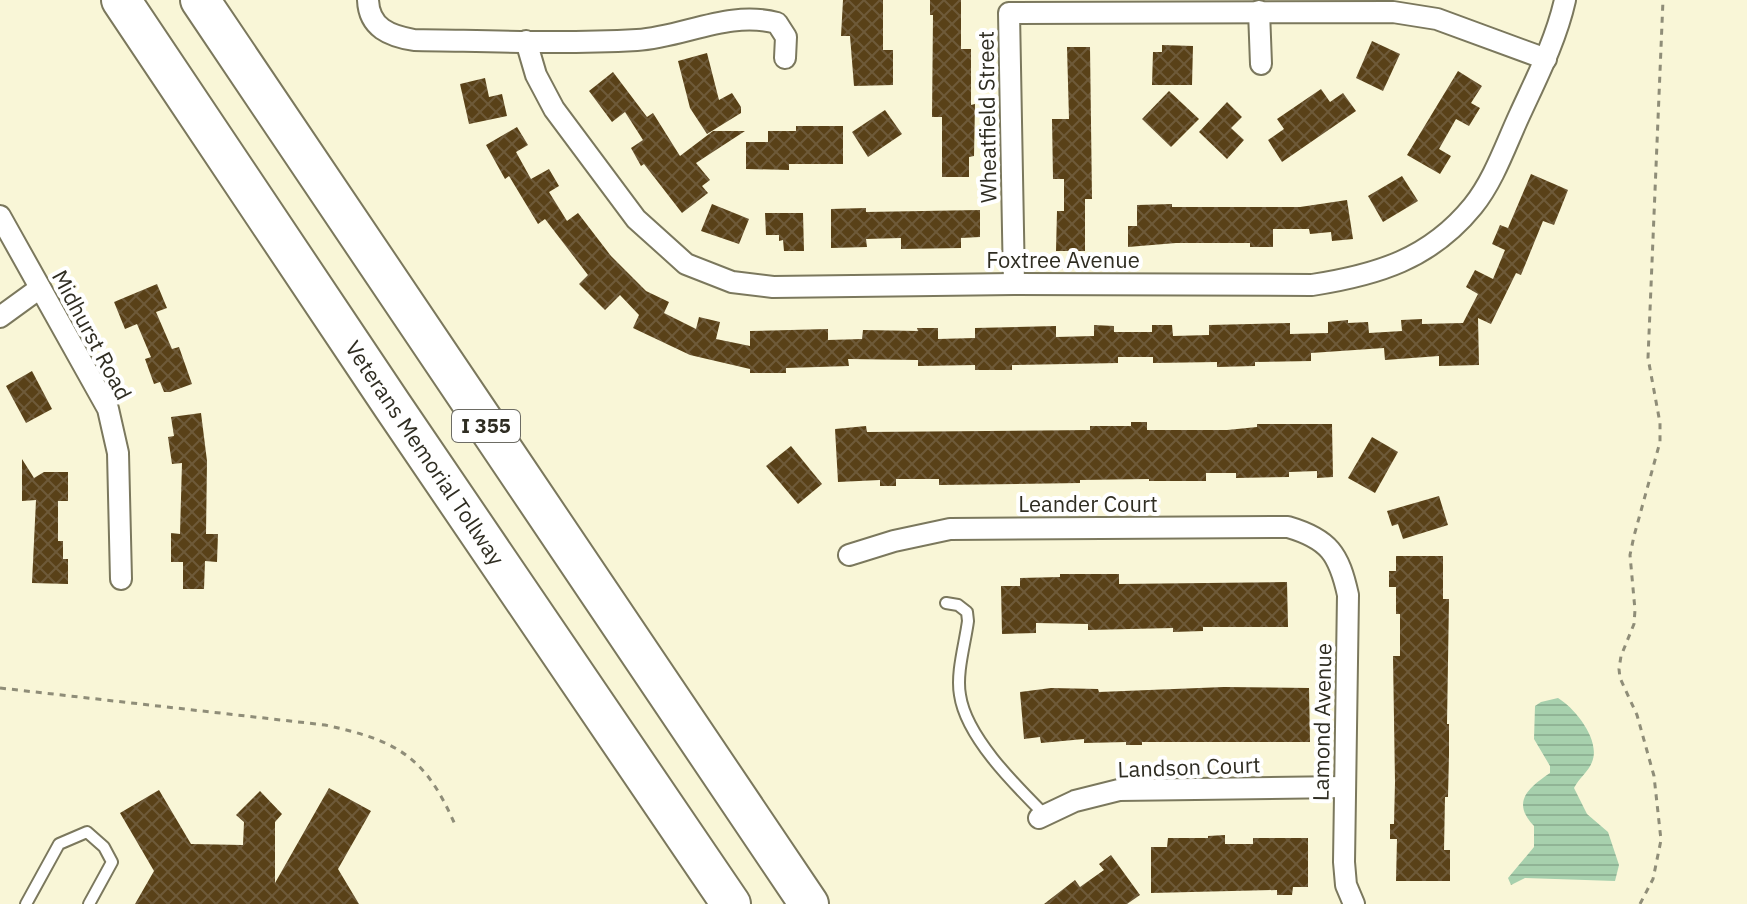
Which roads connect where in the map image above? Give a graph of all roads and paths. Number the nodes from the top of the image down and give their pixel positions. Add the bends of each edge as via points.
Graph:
1 (121, 0) edge
2 (200, 0) edge
3 (368, 0) edge
4 (1565, 0) edge
5 (1663, 0) edge
6 (1259, 11) junction
7 (526, 41) junction
8 (785, 58) dead end
9 (1546, 59) junction
10 (1261, 64) dead end
11 (0, 216) edge
12 (1014, 284) junction
13 (40, 288) junction
14 (0, 317) edge
15 (1327, 544) joint
16 (849, 555) dead end
17 (121, 579) dead end
18 (946, 603) dead end
19 (0, 688) edge
20 (608, 720) junction
21 (1345, 787) junction
22 (1042, 817) joint
23 (456, 827) dead end
24 (786, 869) junction
25 (26, 904) edge
26 (89, 904) edge
27 (700, 904) edge
28 (731, 904) edge
29 (809, 904) edge
30 (830, 904) edge
31 (1354, 904) edge
32 (1640, 904) edge

1 - 20 highway, Veterans Memorial Tollway / I 355
2 - 24 highway, I 355
3 - 7 street via 371,17 398,38
4 - 9 street, Foxtree Avenue
5 - 32 path via 1648,358 1660,442 1630,555 1634,624 1619,669 1654,776 1661,840 1653,879
6 - 9 street, Wheatfield Street via 1414,14
6 - 10 street
6 - 12 street, Wheatfield Street via 1009,13
7 - 8 street via 641,39 759,18 777,23 786,37
7 - 12 street, Foxtree Avenue via 554,109 636,219 686,264 755,286
9 - 12 street, Foxtree Avenue via 1474,205 1409,260 1312,285
11 - 13 street, Midhurst Road
13 - 14 street
13 - 17 street, Midhurst Road via 113,425
15 - 16 street, Leander Court via 1288,527 950,529
15 - 21 street, Lamond Avenue via 1348,595
18 - 22 lane via 967,612 960,695 967,716 1003,772
19 - 23 path via 361,733 411,756 428,774
20 - 27 highway via 642,804
20 - 28 highway, Veterans Memorial Tollway / I 355
21 - 22 street, Landson Court via 1119,790 1075,801
21 - 31 street, Lamond Avenue via 1344,862
24 - 29 highway, I 355
24 - 30 highway
25 - 26 lane via 59,844 87,832 112,862

